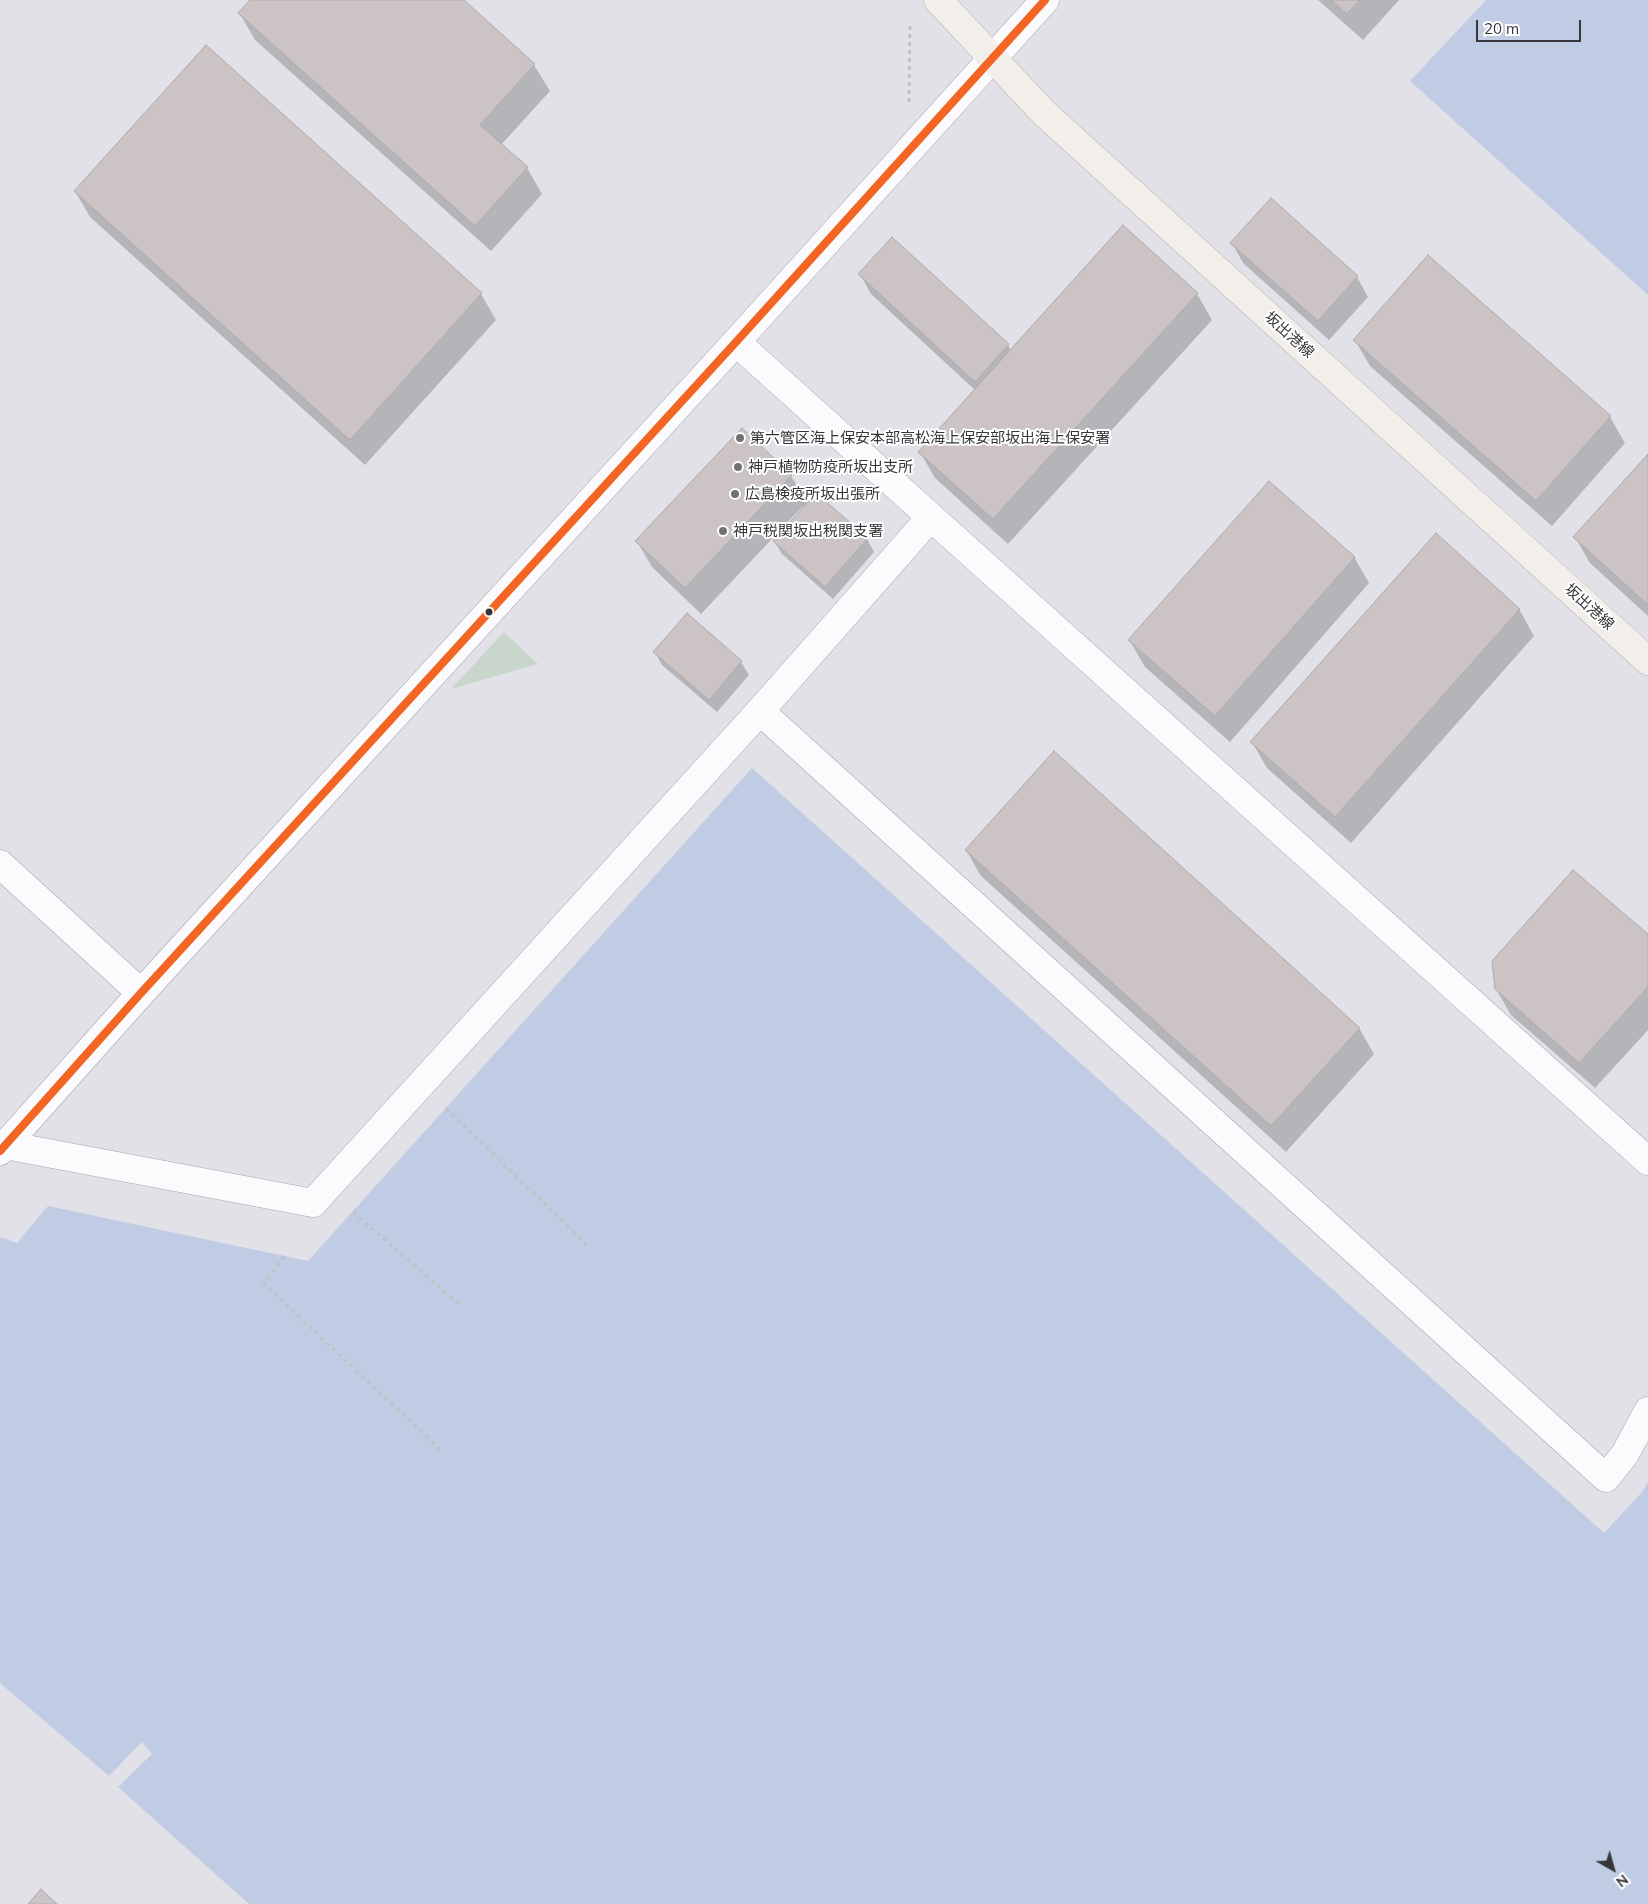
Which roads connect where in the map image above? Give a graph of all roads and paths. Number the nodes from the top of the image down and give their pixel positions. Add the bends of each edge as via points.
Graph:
1 (938, 0) edge
2 (1045, 0) edge
3 (910, 23) dead end
4 (992, 58) junction
5 (909, 109) dead end
6 (736, 342) junction
7 (930, 518) junction
8 (1648, 661) edge
9 (760, 711) junction
10 (0, 864) edge
11 (140, 993) junction
12 (446, 1108) dead end
13 (3, 1148) edge
14 (1648, 1161) edge
15 (353, 1212) dead end
16 (589, 1247) dead end
17 (284, 1256) dead end
18 (461, 1306) dead end
19 (1648, 1412) edge
20 (443, 1452) dead end

1 - 4 main road, 坂出港線
2 - 4 street
3 - 5 path
4 - 6 street
4 - 8 main road, 坂出港線 via 1044,113
6 - 7 street
6 - 11 street
7 - 9 street
7 - 14 street
9 - 13 street via 313,1203
9 - 19 street via 1606,1478 1625,1454
10 - 11 street
11 - 13 street
12 - 16 path
15 - 18 path
17 - 20 path via 264,1284

